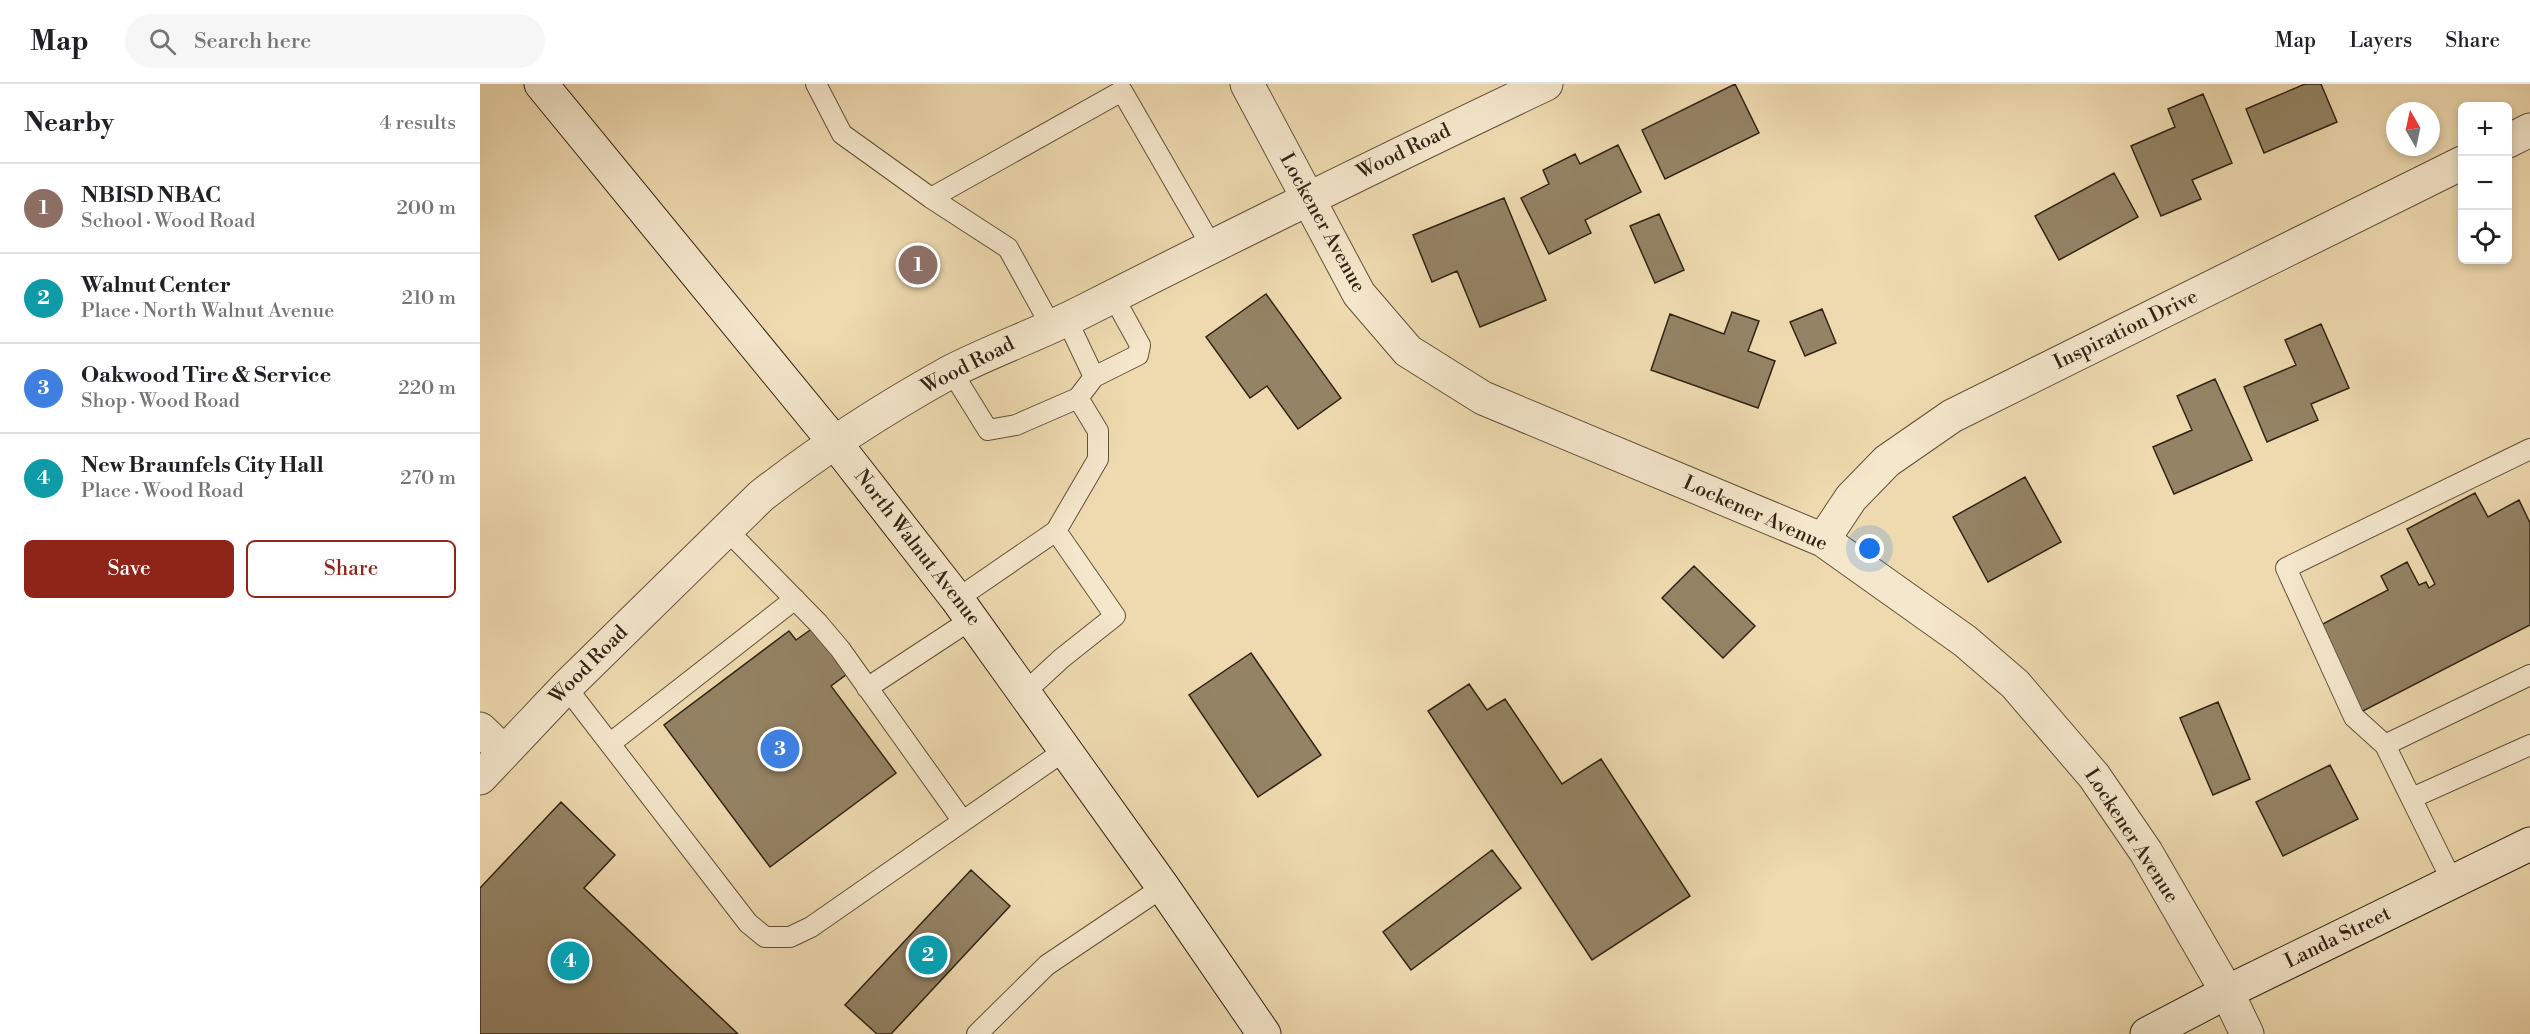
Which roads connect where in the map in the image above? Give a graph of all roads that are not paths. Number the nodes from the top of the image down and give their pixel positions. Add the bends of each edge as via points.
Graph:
1 (541, 84) edge
2 (816, 84) edge
3 (1247, 84) edge
4 (1546, 84) edge
5 (2530, 130) edge
6 (2512, 139) edge
7 (2458, 166) edge
8 (931, 198) junction
9 (1306, 198) junction
10 (1212, 247) junction
11 (1113, 296) junction
12 (1059, 323) junction
13 (952, 372) junction
14 (1094, 377) junction
15 (1078, 398) junction
16 (836, 444) junction
17 (2530, 448) edge
18 (727, 530) junction
19 (1056, 531) junction
20 (1823, 540) junction
21 (795, 600) junction
22 (965, 609) junction
23 (2530, 675) edge
24 (567, 687) junction
25 (867, 688) junction
26 (1024, 693) junction
27 (480, 729) edge
28 (612, 742) junction
29 (2385, 745) junction
30 (2530, 745) edge
31 (1064, 751) junction
32 (504, 752) junction
33 (480, 778) edge
34 (2412, 798) junction
35 (962, 820) junction
36 (2530, 844) edge
37 (2453, 883) junction
38 (1163, 887) junction
39 (2227, 992) junction
40 (977, 1034) edge
41 (1264, 1034) edge
42 (2147, 1034) edge
43 (2247, 1034) edge

1 - 16 street, North Walnut Avenue
2 - 8 lane via 842,134
3 - 9 street, Lockener Avenue
4 - 9 street, Wood Road
5 - 6 street
7 - 20 street, Inspiration Drive via 1952,416 1887,461 1851,498
8 - 10 lane via 1122,91
8 - 12 lane via 1008,248
9 - 10 street, Wood Road
9 - 20 street, Lockener Avenue via 1359,294 1408,351 1483,398
10 - 11 street, Wood Road
11 - 12 street, Wood Road
11 - 14 lane via 1140,345 1138,355
12 - 13 street, Wood Road
12 - 14 lane
13 - 15 lane via 988,430 1016,425
13 - 16 street, Wood Road via 896,403
14 - 15 lane
15 - 19 lane via 1098,431 1098,459
16 - 18 street, Wood Road via 760,496
16 - 22 street, North Walnut Avenue
17 - 29 lane via 2286,568 2354,717
18 - 21 lane
18 - 24 street, Wood Road
19 - 22 lane
19 - 26 lane via 1116,615
20 - 39 street, Lockener Avenue via 1965,641 2015,684 2063,737 2146,852
21 - 25 lane via 840,649
21 - 28 lane
22 - 25 lane
22 - 26 street, North Walnut Avenue
23 - 29 lane
24 - 28 lane
24 - 32 street, Wood Road
25 - 35 lane
26 - 31 street, North Walnut Avenue
27 - 32 street
28 - 35 lane via 748,923 765,937 801,933
29 - 34 lane
30 - 34 lane
31 - 35 lane
31 - 38 street, North Walnut Avenue
32 - 33 street, Wood Road
34 - 37 lane
36 - 37 street, Landa Street
37 - 39 street, Landa Street
38 - 40 lane via 1047,965
38 - 41 street, North Walnut Avenue
39 - 42 street, Landa Street
39 - 43 street, Lockener Avenue

